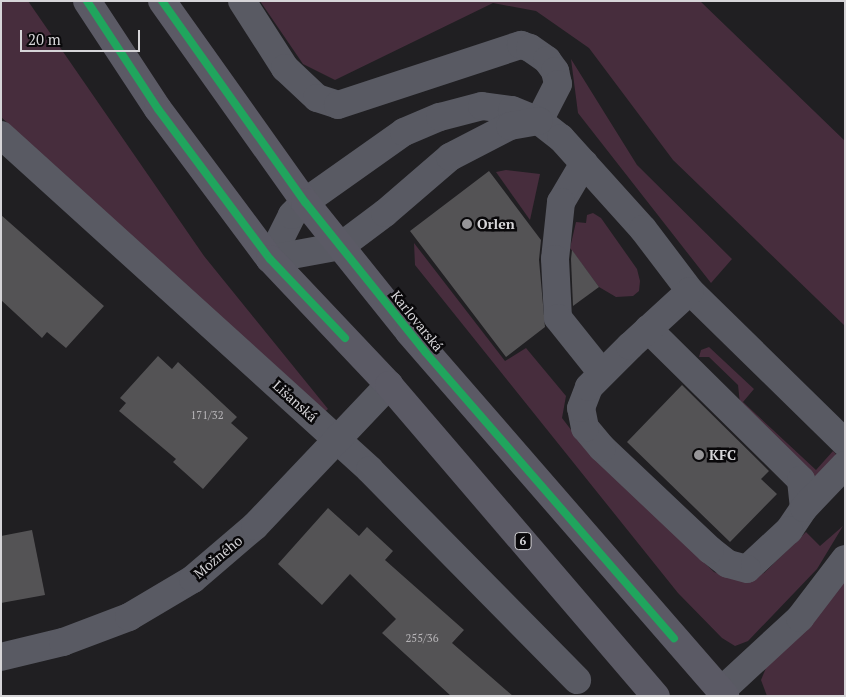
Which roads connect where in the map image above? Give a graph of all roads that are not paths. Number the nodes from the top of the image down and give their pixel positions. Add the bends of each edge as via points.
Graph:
1 (87, 1) edge
2 (162, 1) edge
3 (242, 1) edge
4 (538, 121) junction
5 (1, 134) edge
6 (584, 162) junction
7 (305, 202) junction
8 (341, 246) junction
9 (270, 259) junction
10 (690, 291) junction
11 (648, 329) junction
12 (602, 373) junction
13 (389, 385) junction
14 (337, 440) junction
15 (845, 443) edge
16 (845, 465) edge
17 (804, 508) junction
18 (845, 559) edge
19 (1, 657) edge
20 (577, 680) dead end
21 (723, 693) edge
22 (656, 696) edge

1 - 9 main road, 6 via 158,109
2 - 7 main road, Karlovarská
3 - 4 street via 285,68 317,98 338,104 521,45 530,48 547,60 555,71 558,84
4 - 6 street via 561,138
4 - 7 street via 512,110 482,106 440,117 404,132
4 - 8 street via 510,126 450,157
5 - 14 street, Lišanská
6 - 10 street via 643,229
6 - 12 street via 561,202 555,259 558,318
7 - 8 main road, Karlovarská
7 - 9 street via 292,215
8 - 9 street
8 - 21 main road, Karlovarská via 426,353
9 - 13 main road, 6
10 - 11 street
10 - 15 street
11 - 12 street
11 - 17 street via 801,480
12 - 17 street via 589,387 581,408 585,428 602,448 728,564 747,569 789,530
13 - 14 street, Možného
13 - 22 main road, 6
14 - 19 street, Možného via 255,526 193,579 129,617 63,642
14 - 20 street, Lišanská
16 - 17 street
18 - 21 street via 800,618

